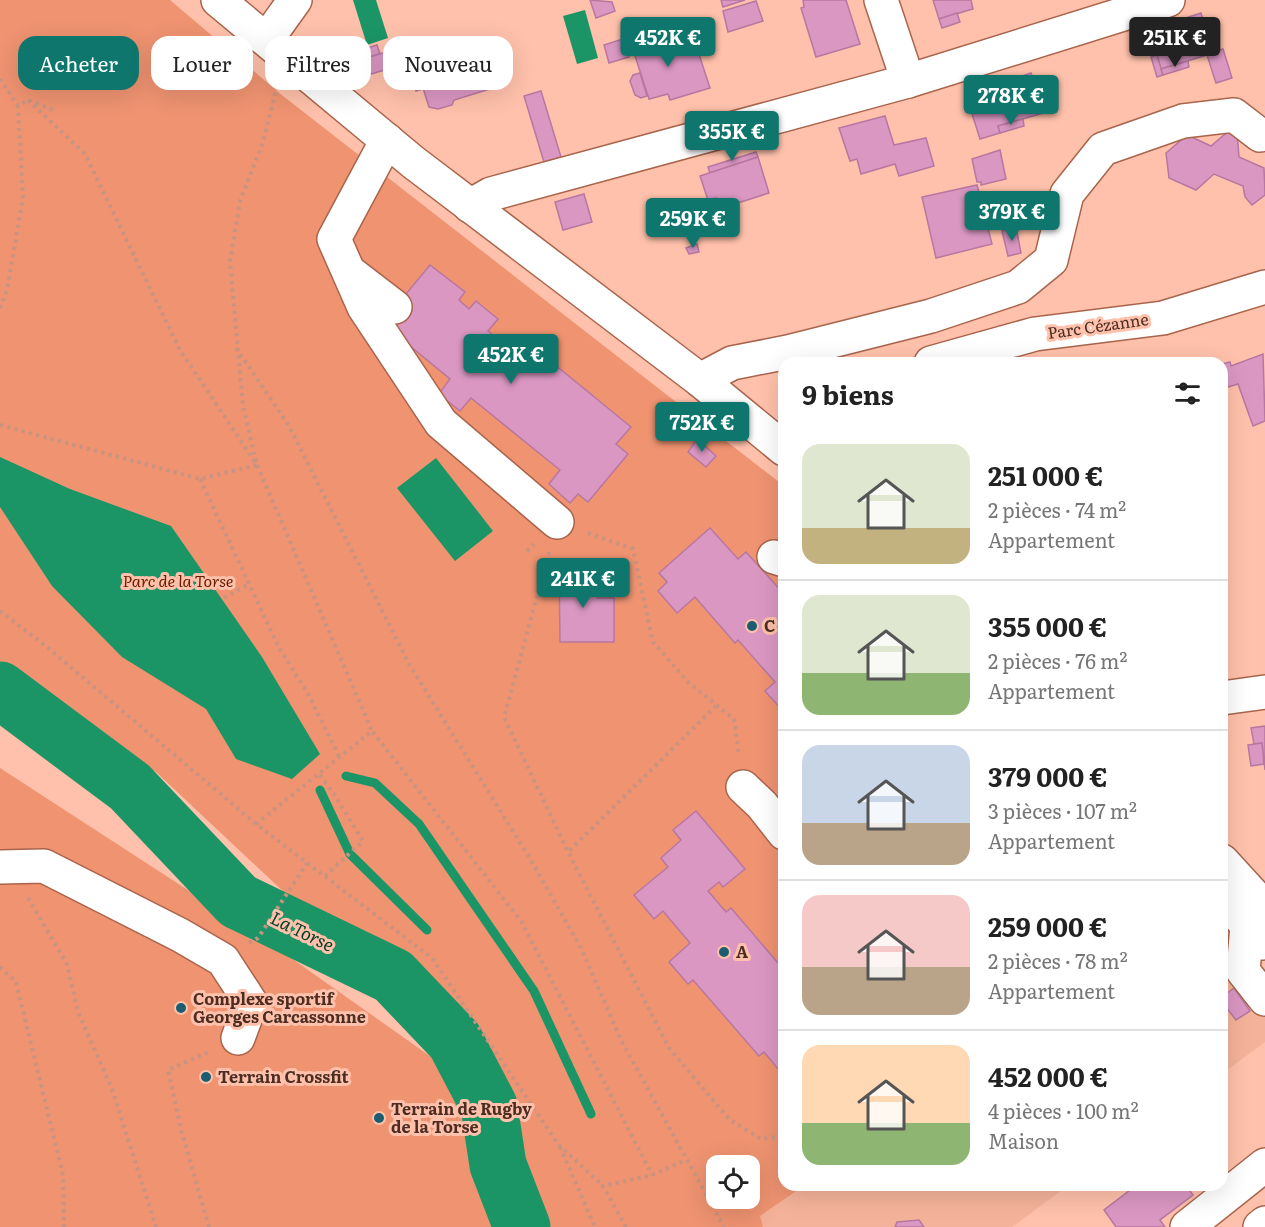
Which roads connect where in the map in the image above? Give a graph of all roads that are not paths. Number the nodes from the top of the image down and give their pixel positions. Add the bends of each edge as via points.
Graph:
1 (218, 0) edge
2 (294, 0) edge
3 (881, 0) edge
4 (1168, 0) edge
5 (1130, 6) edge
6 (280, 36) edge
7 (265, 38) edge
8 (908, 81) junction
9 (327, 90) edge
10 (1260, 135) dead end
11 (387, 140) junction
12 (470, 206) junction
13 (348, 271) junction
14 (1265, 287) edge
15 (396, 307) dead end
16 (953, 357) edge
17 (700, 380) junction
18 (777, 434) edge
19 (557, 522) road end
20 (1265, 692) edge
21 (1228, 697) edge
22 (743, 787) road end
23 (778, 825) edge
24 (5, 866) edge
25 (1228, 871) edge
26 (1228, 900) edge
27 (1260, 923) edge
28 (1265, 999) edge
29 (238, 1038) road end
30 (1265, 1165) edge
31 (1265, 1223) edge
32 (1187, 1227) edge
33 (1260, 1227) edge

1 - 7 street
2 - 6 street
3 - 8 street
4 - 5 street
5 - 8 street
8 - 12 street via 491,194
9 - 11 street
10 - 17 street via 1234,115 1182,121 1103,149 1067,194 1051,260 1018,287 931,316 732,363
11 - 12 street
11 - 13 street via 334,238
12 - 17 street
13 - 15 street
13 - 19 street via 364,307 441,423
14 - 16 street, Parc Cézanne via 1162,318 1035,334
17 - 18 street
20 - 21 street
22 - 23 street
24 - 29 street via 44,866 223,960 250,1003
25 - 27 street
26 - 27 street
27 - 28 street via 1243,971
30 - 32 street
31 - 33 street

